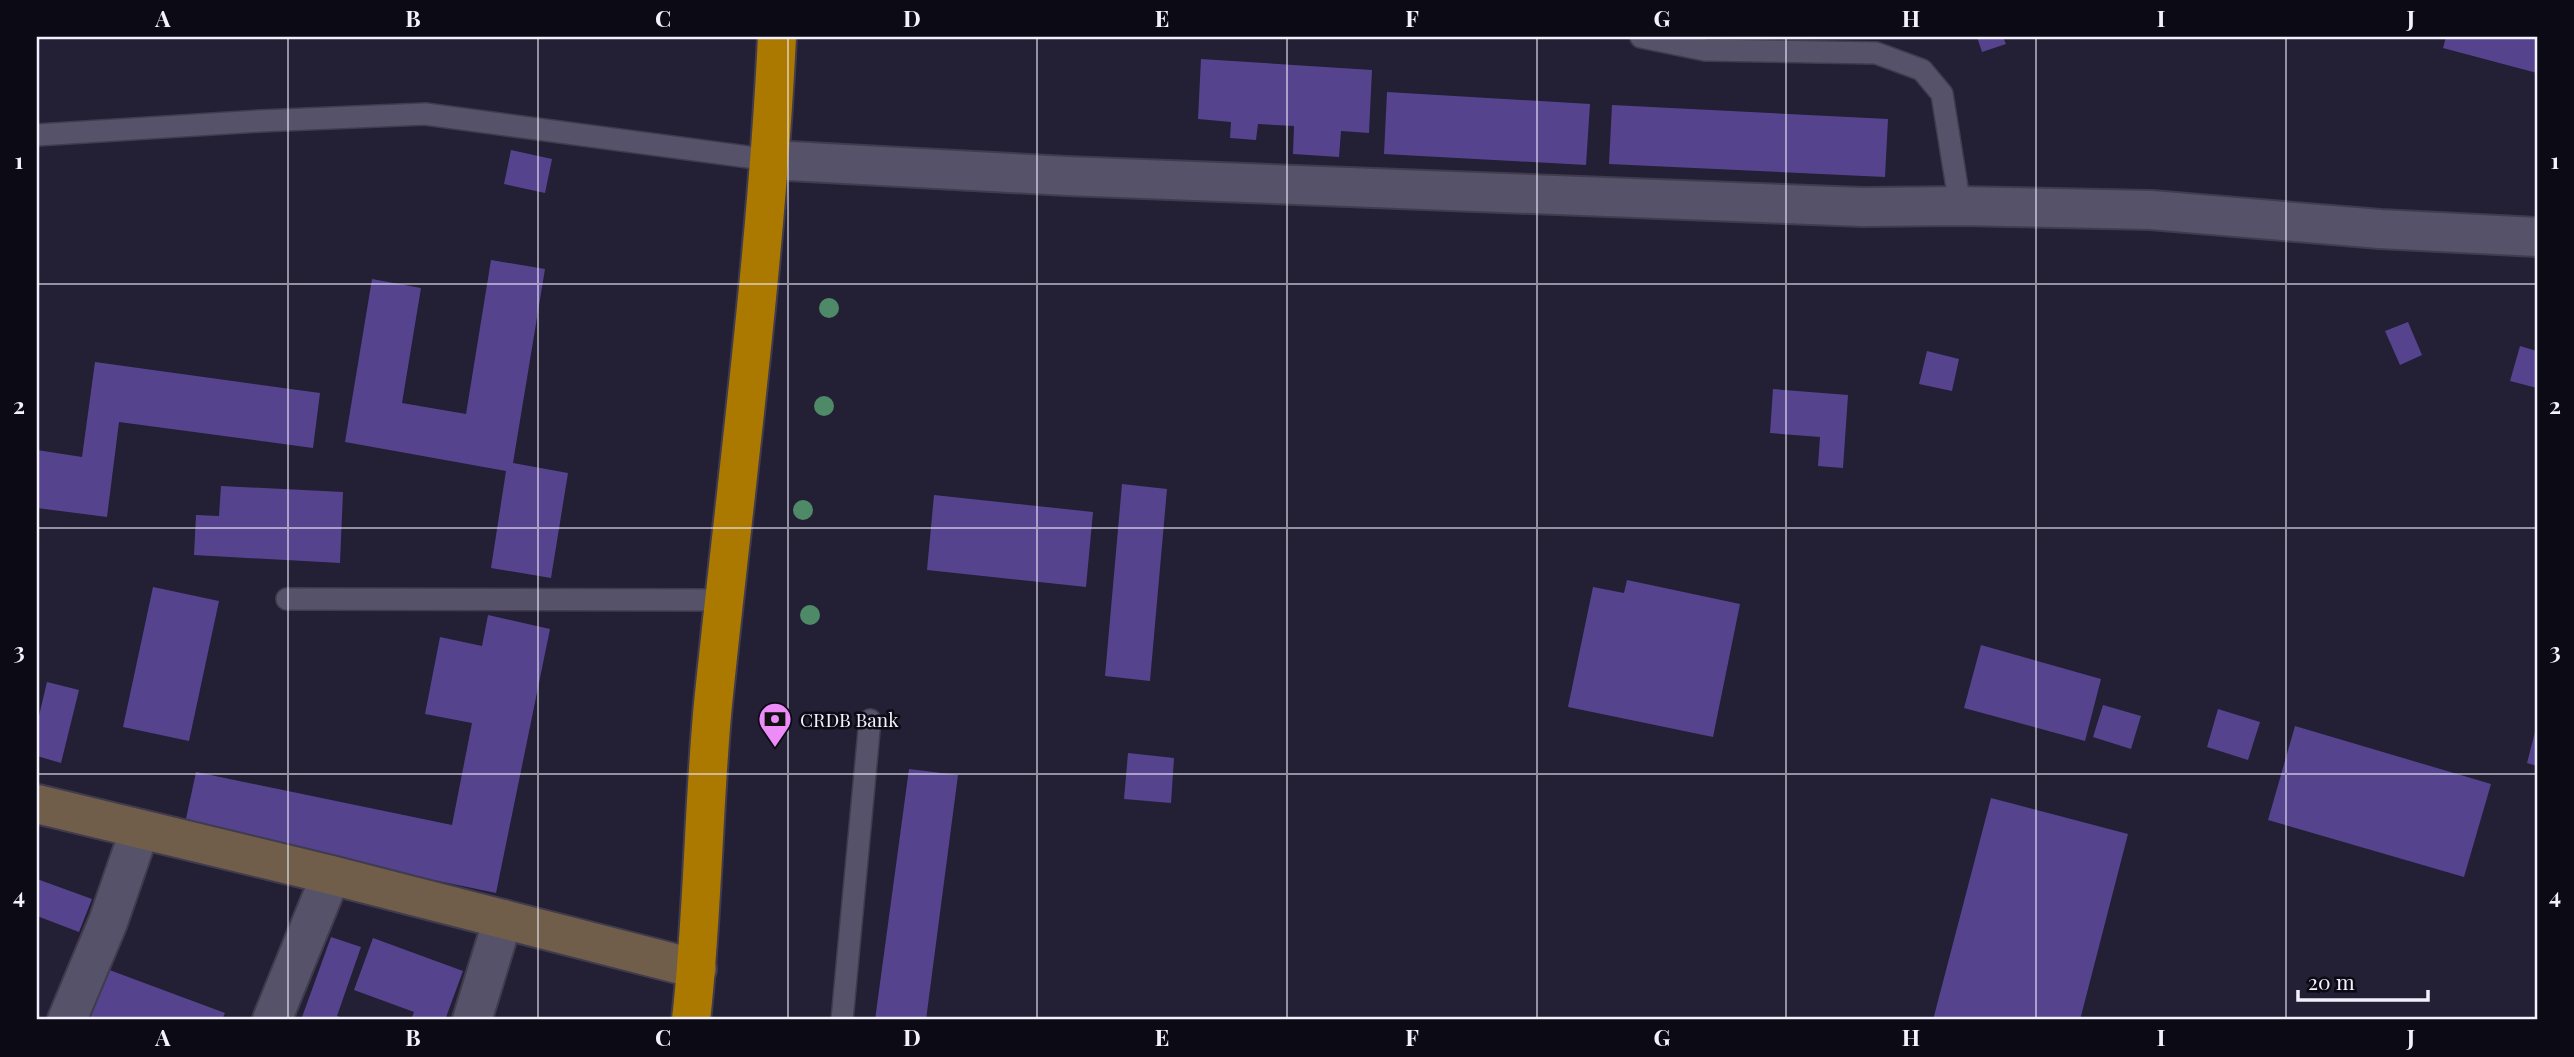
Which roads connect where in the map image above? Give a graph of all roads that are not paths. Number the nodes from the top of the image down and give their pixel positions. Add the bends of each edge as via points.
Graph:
1 (777, 37) edge
2 (1641, 37) edge
3 (37, 135) edge
4 (771, 160) junction
5 (1960, 206) junction
6 (2537, 237) edge
7 (287, 599) dead end
8 (724, 600) junction
9 (870, 720) dead end
10 (37, 804) edge
11 (140, 829) junction
12 (331, 875) junction
13 (503, 919) junction
14 (697, 969) junction
15 (67, 1020) edge
16 (272, 1020) edge
17 (472, 1020) edge
18 (691, 1020) edge
19 (842, 1020) edge

1 - 4 highway
2 - 5 lane via 1705,50 1876,53 1922,70 1942,94
3 - 4 lane via 425,114
4 - 5 street via 1863,207
4 - 8 highway
5 - 6 street via 2151,210
7 - 8 lane
8 - 14 highway
9 - 19 lane
10 - 11 street
11 - 12 street
11 - 15 street
12 - 13 street
12 - 16 street
13 - 14 street
13 - 17 street
14 - 18 highway

